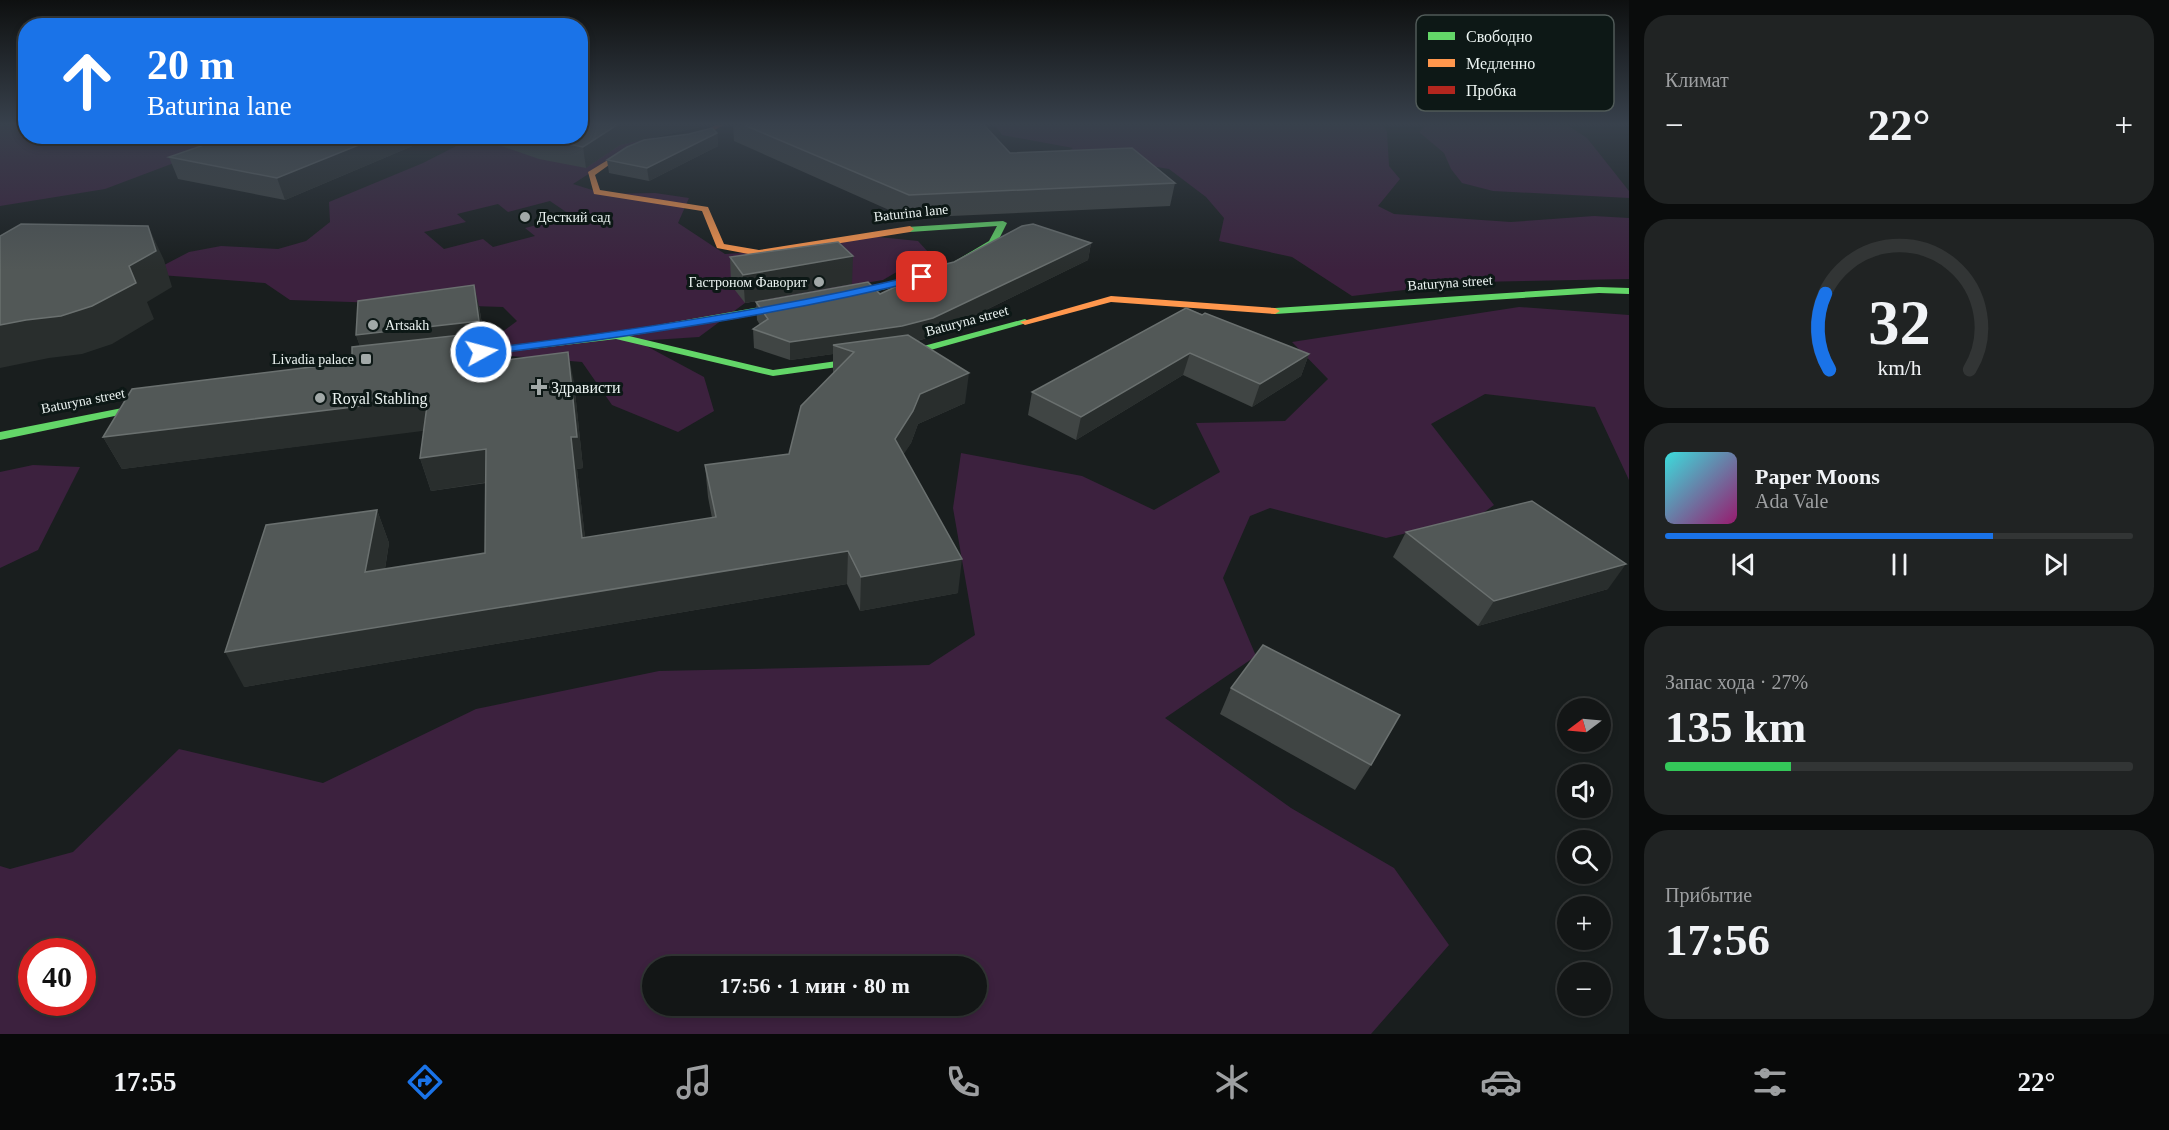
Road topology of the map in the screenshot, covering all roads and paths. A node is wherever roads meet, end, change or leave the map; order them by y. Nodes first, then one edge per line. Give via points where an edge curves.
1 (592, 173) edge
2 (1629, 291) edge
3 (616, 336) junction
4 (427, 359) edge
5 (171, 401) edge
6 (0, 436) edge

1 - 3 street, Baturina lane via 597,192 705,209 720,246 759,253 927,226 1003,223 993,243 943,272 861,292
2 - 3 street, Baturyna street via 1264,312 1111,299 902,355 773,373
3 - 4 street, Baturyna street
5 - 6 street, Baturyna street

